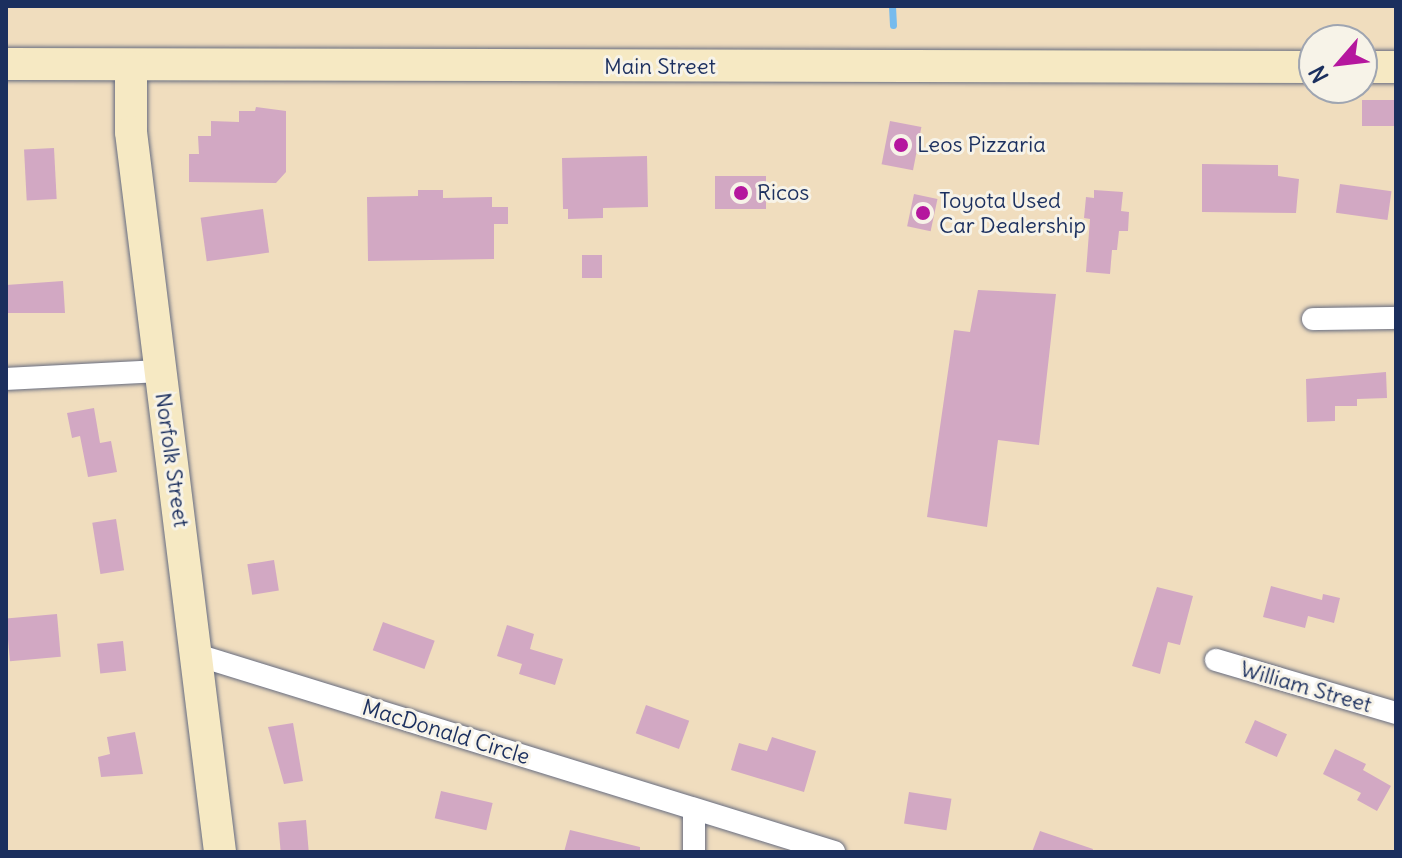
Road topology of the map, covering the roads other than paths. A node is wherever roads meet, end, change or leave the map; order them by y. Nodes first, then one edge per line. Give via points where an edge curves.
1 (6, 64) edge
2 (131, 67) junction
3 (1298, 67) edge
4 (1396, 318) edge
5 (1313, 319) dead end
6 (159, 371) junction
7 (6, 379) edge
8 (197, 655) junction
9 (1216, 660) dead end
10 (1396, 713) edge
11 (694, 812) junction
12 (220, 852) edge
13 (694, 852) edge
14 (834, 852) edge

1 - 2 main road, Main Street
2 - 3 main road, Main Street
2 - 6 main road, Norfolk Street via 131,132
4 - 5 street
6 - 7 street
6 - 8 main road, Norfolk Street
8 - 11 street, MacDonald Circle
8 - 12 main road, Norfolk Street
9 - 10 street, William Street
11 - 13 street
11 - 14 street, MacDonald Circle

